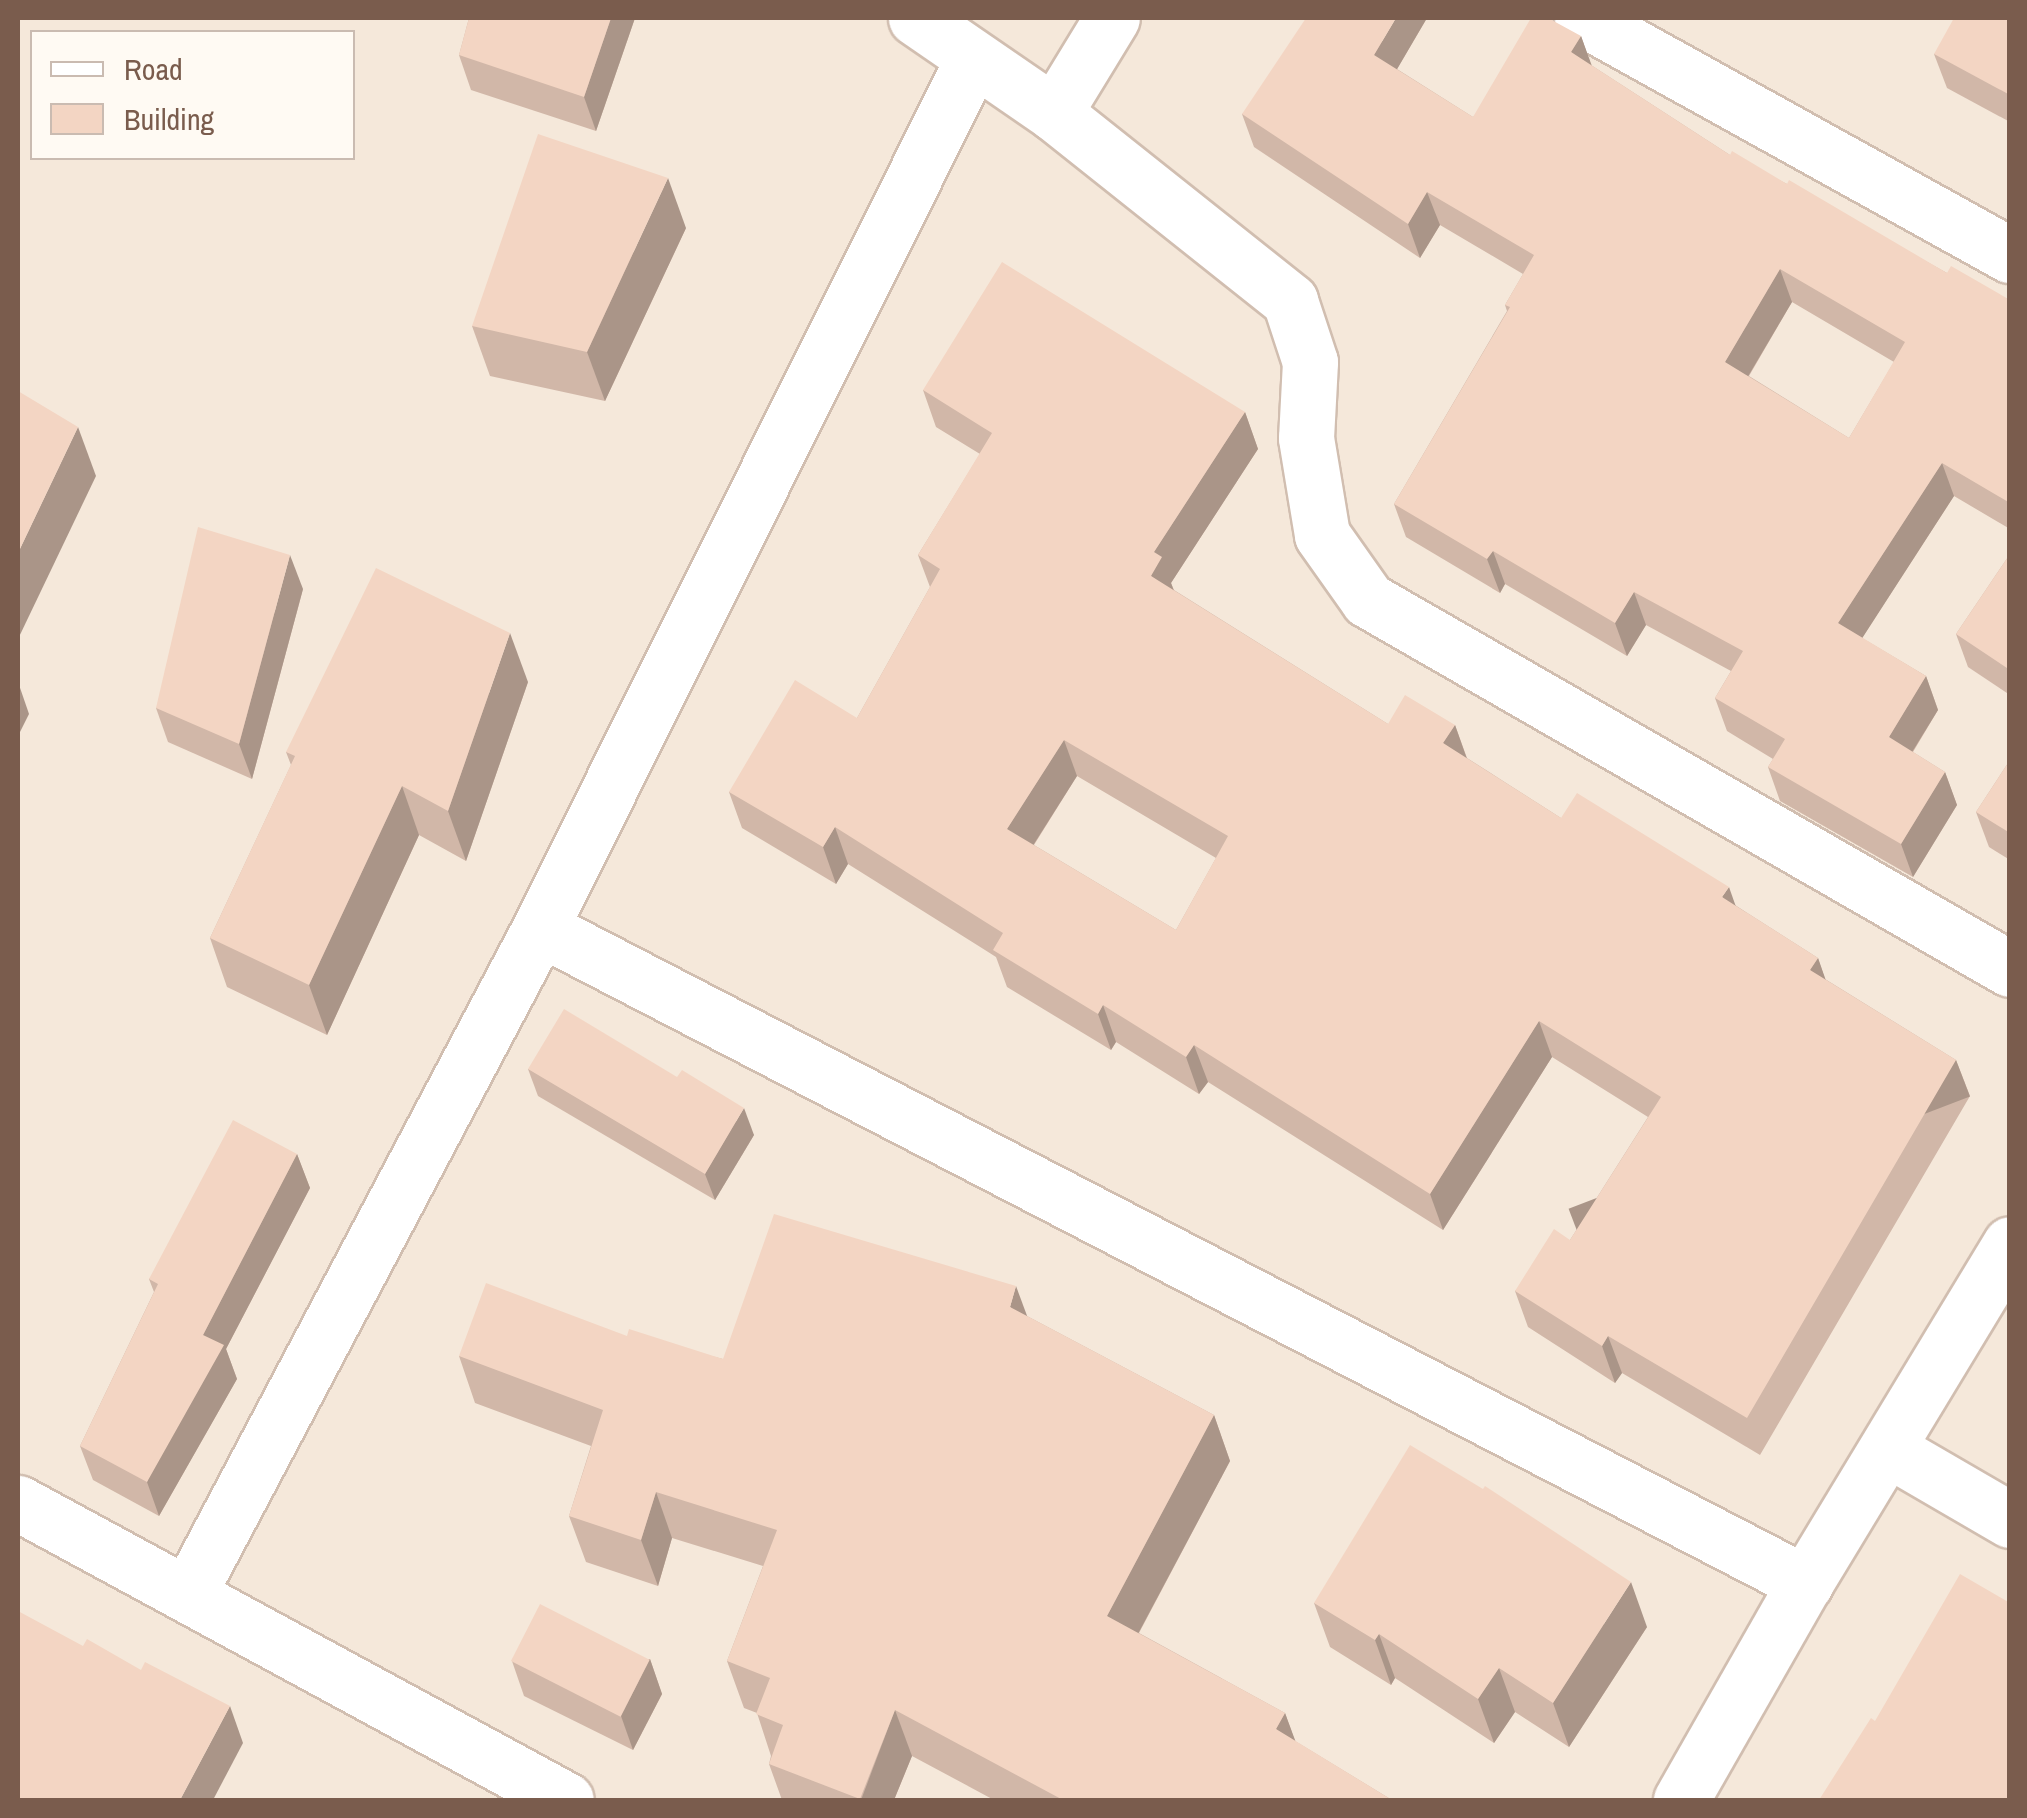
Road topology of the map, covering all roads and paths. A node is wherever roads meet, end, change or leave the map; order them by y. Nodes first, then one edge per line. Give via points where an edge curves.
1 (916, 18) edge
2 (1112, 18) edge
3 (1582, 18) edge
4 (973, 59) junction
5 (1054, 114) junction
6 (2010, 255) edge
7 (540, 928) junction
8 (2010, 969) edge
9 (2010, 1244) edge
10 (1888, 1450) junction
11 (18, 1503) edge
12 (2010, 1520) edge
13 (1806, 1583) junction
14 (188, 1594) junction
15 (566, 1800) edge
16 (1681, 1800) edge

1 - 4 street
2 - 5 street
3 - 6 street
4 - 5 street
4 - 7 street
5 - 8 street via 1290,301 1310,362 1306,438 1322,535 1368,600
7 - 13 street
7 - 14 street
9 - 10 street
10 - 12 street
10 - 13 street
11 - 14 street
13 - 16 street
14 - 15 street

